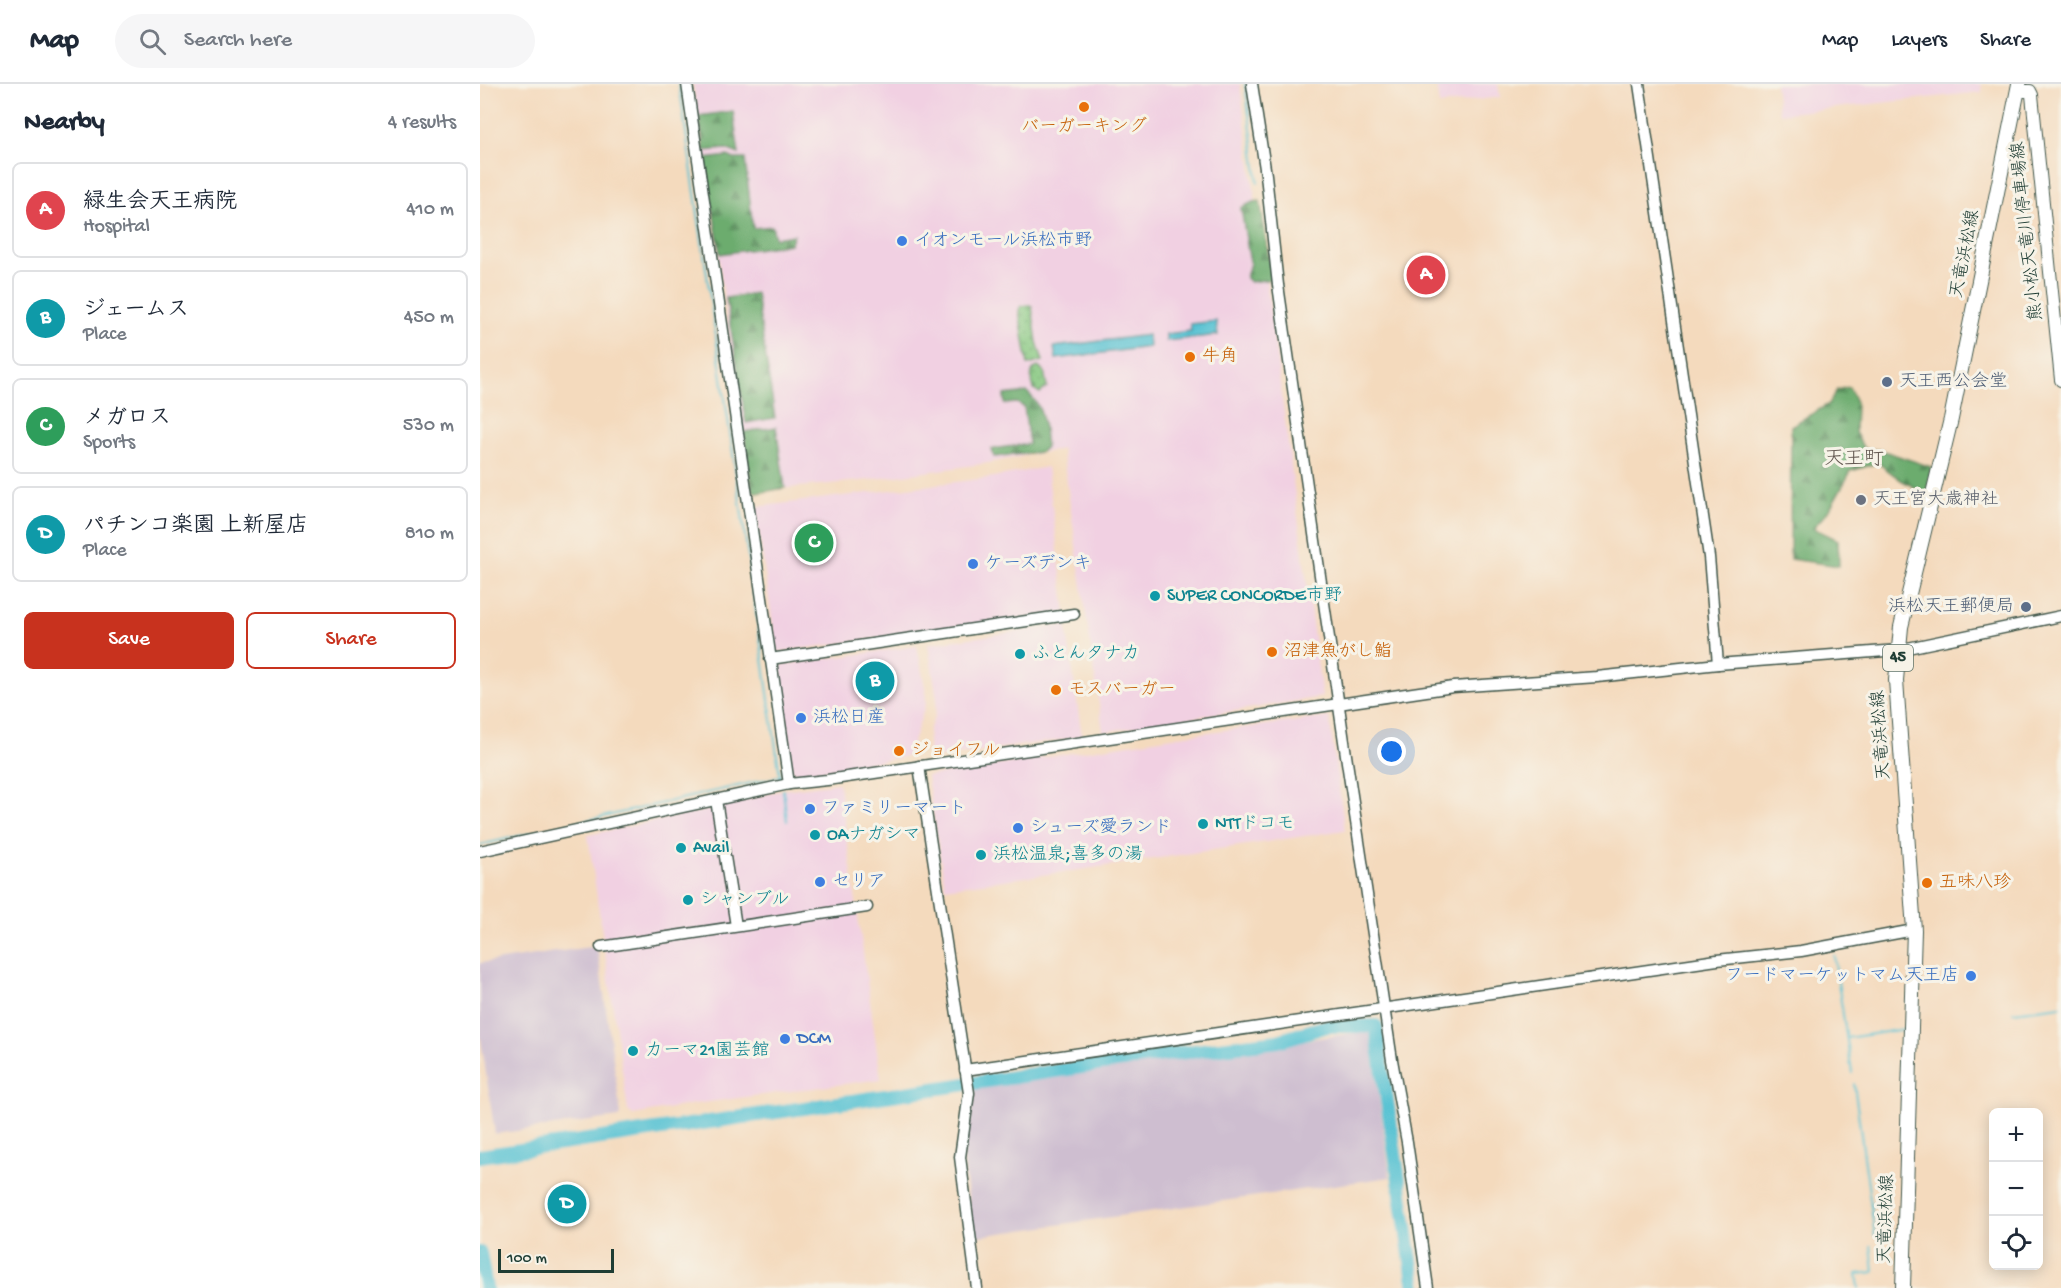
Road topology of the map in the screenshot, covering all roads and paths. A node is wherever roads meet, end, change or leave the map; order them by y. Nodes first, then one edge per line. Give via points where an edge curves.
1 (687, 84) edge
2 (1252, 84) edge
3 (1639, 84) edge
4 (2018, 88) edge
5 (2061, 380) edge
6 (1074, 614) dead end
7 (2061, 616) edge
8 (1898, 650) junction
9 (771, 659) junction
10 (1718, 664) junction
11 (1338, 704) junction
12 (919, 766) junction
13 (788, 779) junction
14 (716, 800) junction
15 (480, 851) edge
16 (867, 907) dead end
17 (736, 926) junction
18 (1914, 930) junction
19 (601, 947) dead end
20 (1384, 1009) junction
21 (965, 1070) junction
22 (977, 1288) edge
23 (1428, 1288) edge
24 (1904, 1288) edge

1 - 9 street
2 - 11 street
3 - 10 street via 1709,557
4 - 5 main road, 熊小松天竜川停車場線 via 2032,95
4 - 8 main road, 天竜浜松線 / 45 via 1951,419
6 - 9 street
7 - 8 street
8 - 10 street
8 - 18 main road, 天竜浜松線 / 45 via 1896,680
9 - 13 street
10 - 11 street via 1453,687
11 - 12 street
11 - 20 street
12 - 13 street via 801,784
12 - 21 street
13 - 14 street
14 - 15 street
14 - 17 street
16 - 17 street
17 - 19 street
18 - 20 street via 1801,951
18 - 24 main road, 天竜浜松線 / 45
20 - 21 street
20 - 23 street
21 - 22 street via 969,1093 960,1157

